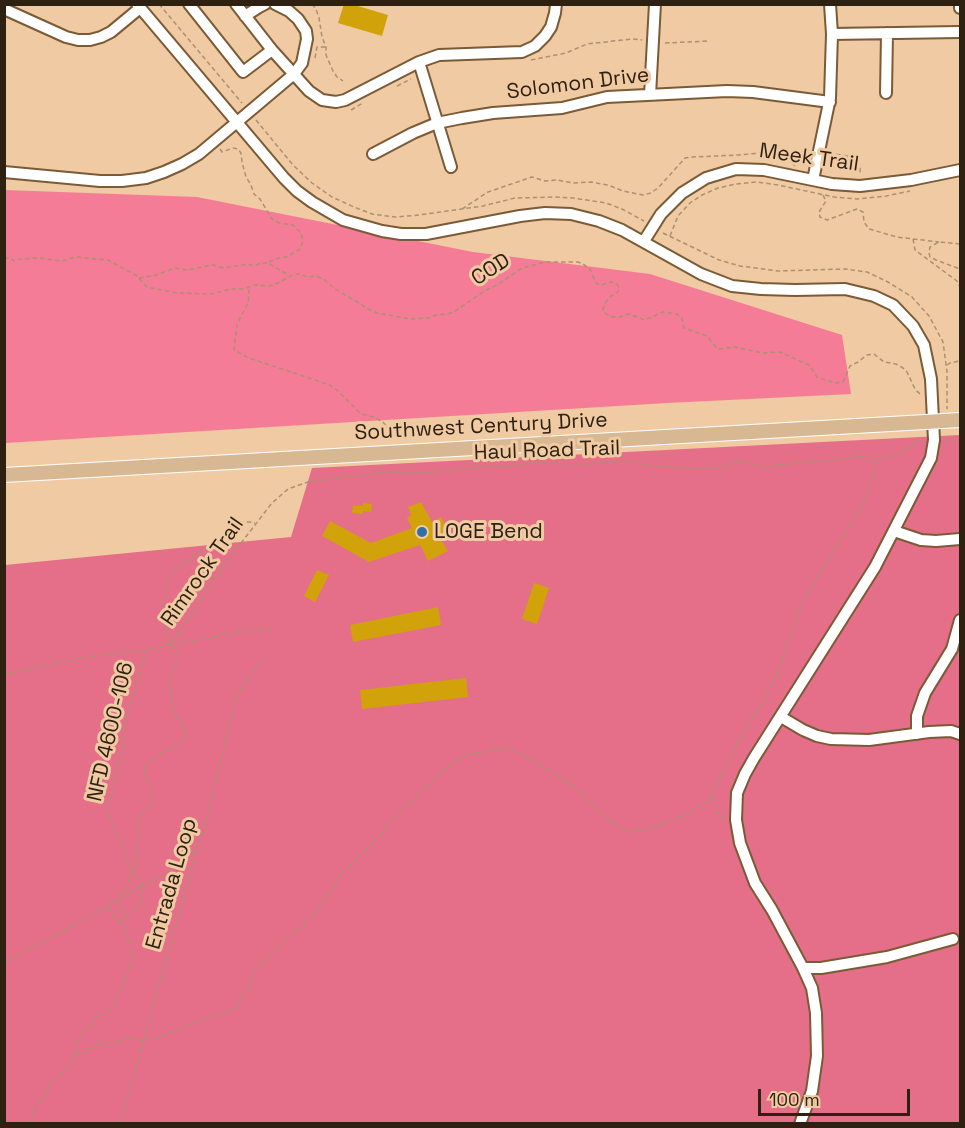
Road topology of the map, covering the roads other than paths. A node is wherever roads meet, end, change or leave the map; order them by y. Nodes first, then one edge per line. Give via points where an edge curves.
1 (189, 4) edge
2 (236, 4) edge
3 (265, 4) edge
4 (275, 4) edge
5 (556, 4) edge
6 (655, 4) edge
7 (830, 4) edge
8 (139, 6) edge
9 (4, 9) edge
10 (245, 16) junction
11 (960, 32) edge
12 (886, 33) junction
13 (832, 34) junction
14 (272, 50) junction
15 (419, 62) junction
16 (294, 74) junction
17 (886, 93) dead end
18 (651, 95) junction
19 (830, 102) junction
20 (237, 122) junction
21 (437, 123) junction
22 (373, 154) dead end
23 (451, 167) dead end
24 (960, 170) edge
25 (4, 172) edge
26 (807, 179) junction
27 (644, 241) junction
28 (960, 420) edge
29 (933, 422) junction
30 (4, 475) edge
31 (894, 531) junction
32 (960, 543) edge
33 (960, 620) edge
34 (781, 717) junction
35 (917, 734) junction
36 (960, 734) edge
37 (953, 939) dead end
38 (803, 968) junction
39 (800, 1124) edge

1 - 14 street via 243,72
2 - 10 street
3 - 10 street
4 - 16 street via 289,11 306,31 302,63
5 - 15 street via 545,36 522,52 439,55
6 - 18 street
7 - 13 street
8 - 9 street via 111,32 84,40 66,37
8 - 20 street
10 - 14 street
11 - 12 street
12 - 13 street
12 - 17 street
13 - 19 street
14 - 16 street
15 - 16 street via 336,102 322,100
15 - 21 street
16 - 20 street
18 - 19 street, Solomon Drive via 727,91
18 - 21 street, Solomon Drive via 607,97 562,108
19 - 26 street via 819,152
20 - 25 street via 199,154 146,178 122,182
20 - 27 street via 297,191 327,212 362,226 401,234 426,234 520,216 571,214 599,221
21 - 22 street, Solomon Drive
21 - 23 street
24 - 26 street, Meek Trail via 860,186
26 - 27 street, Meek Trail via 765,170 736,169 706,178 682,193 661,214
27 - 29 street via 701,274 732,286 845,289 893,305 924,345 932,379
28 - 29 main road, Southwest Century Drive
29 - 30 main road, Southwest Century Drive
29 - 31 street via 931,458
31 - 32 street via 921,540
31 - 34 street
33 - 35 street via 952,649 925,693 917,716
34 - 35 street via 802,730 831,739 869,740
34 - 38 street via 745,774 737,793 736,820 755,883
35 - 36 street
37 - 38 street via 887,957 821,969
38 - 39 street via 812,988 816,1013 817,1056 812,1091

